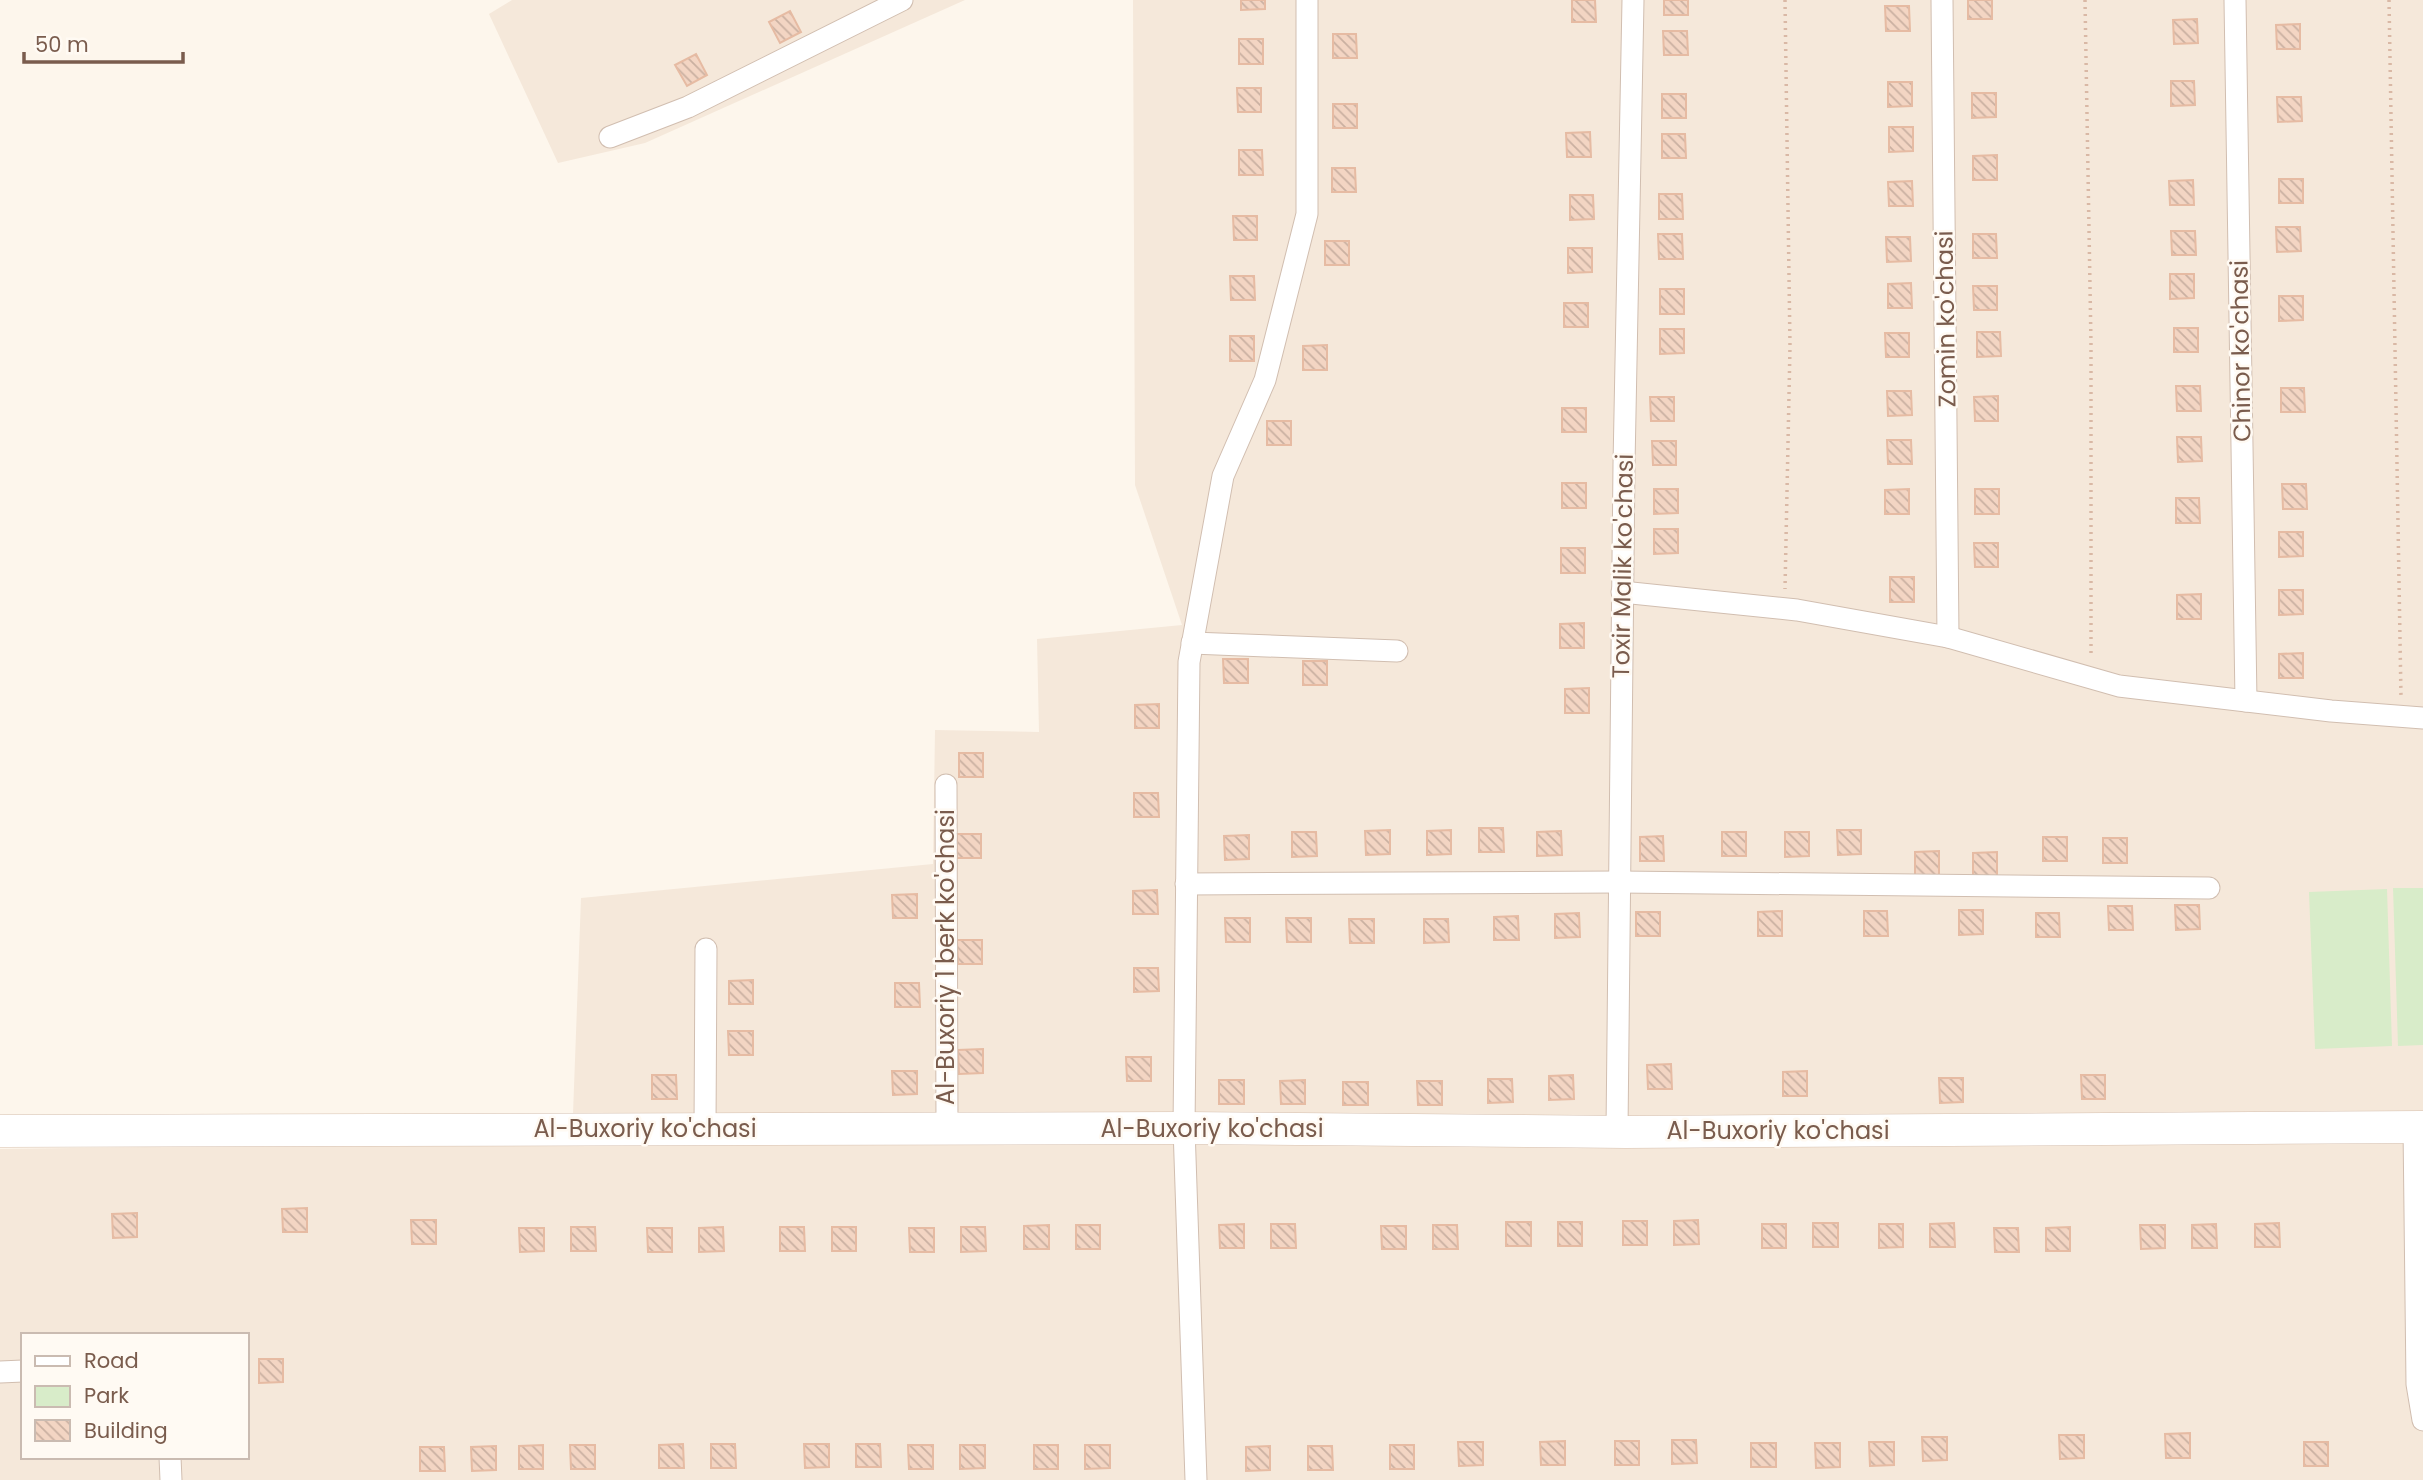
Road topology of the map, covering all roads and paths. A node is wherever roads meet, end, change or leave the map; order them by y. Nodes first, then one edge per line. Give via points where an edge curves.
1 (902, 0) edge
2 (1307, 0) edge
3 (1633, 0) edge
4 (1785, 0) edge
5 (1942, 0) edge
6 (2085, 0) edge
7 (2235, 0) edge
8 (2389, 0) edge
9 (610, 137) dead end
10 (1622, 592) junction
11 (1784, 608) junction
12 (1948, 637) junction
13 (1192, 643) junction
14 (1397, 651) dead end
15 (2091, 678) junction
16 (2246, 701) junction
17 (2412, 717) edge
18 (946, 785) dead end
19 (1619, 882) junction
20 (1186, 884) junction
21 (2209, 888) dead end
22 (706, 949) dead end
23 (2419, 1127) edge
24 (1184, 1128) junction
25 (705, 1129) junction
26 (947, 1129) junction
27 (0, 1131) edge
28 (1617, 1131) junction
29 (21, 1371) edge
30 (0, 1372) edge
31 (2423, 1420) edge
32 (170, 1459) edge
33 (171, 1480) edge
34 (1196, 1480) edge

1 - 9 street via 688,107
2 - 13 street via 1307,214 1265,380 1223,476
3 - 10 street, Toxir Malik ko'chasi
4 - 11 path via 1790,346
5 - 12 street, Zomin ko'chasi
6 - 15 path
7 - 16 street, Chinor ko'chasi
8 - 17 path
10 - 11 street
10 - 19 street, Toxir Malik ko'chasi
11 - 12 street
12 - 15 street
13 - 14 street
13 - 20 street
15 - 16 street via 2119,686
16 - 17 street
18 - 26 street, Al-Buxoriy 1 berk ko'chasi
19 - 20 street
19 - 21 street
19 - 28 street, Toxir Malik ko'chasi
20 - 24 street
22 - 25 street
23 - 28 street, Al-Buxoriy ko'chasi
23 - 31 street via 2417,1384
24 - 26 street, Al-Buxoriy ko'chasi
24 - 28 street, Al-Buxoriy ko'chasi
24 - 34 street
25 - 26 street, Al-Buxoriy ko'chasi
25 - 27 street, Al-Buxoriy ko'chasi
29 - 30 street
32 - 33 street

